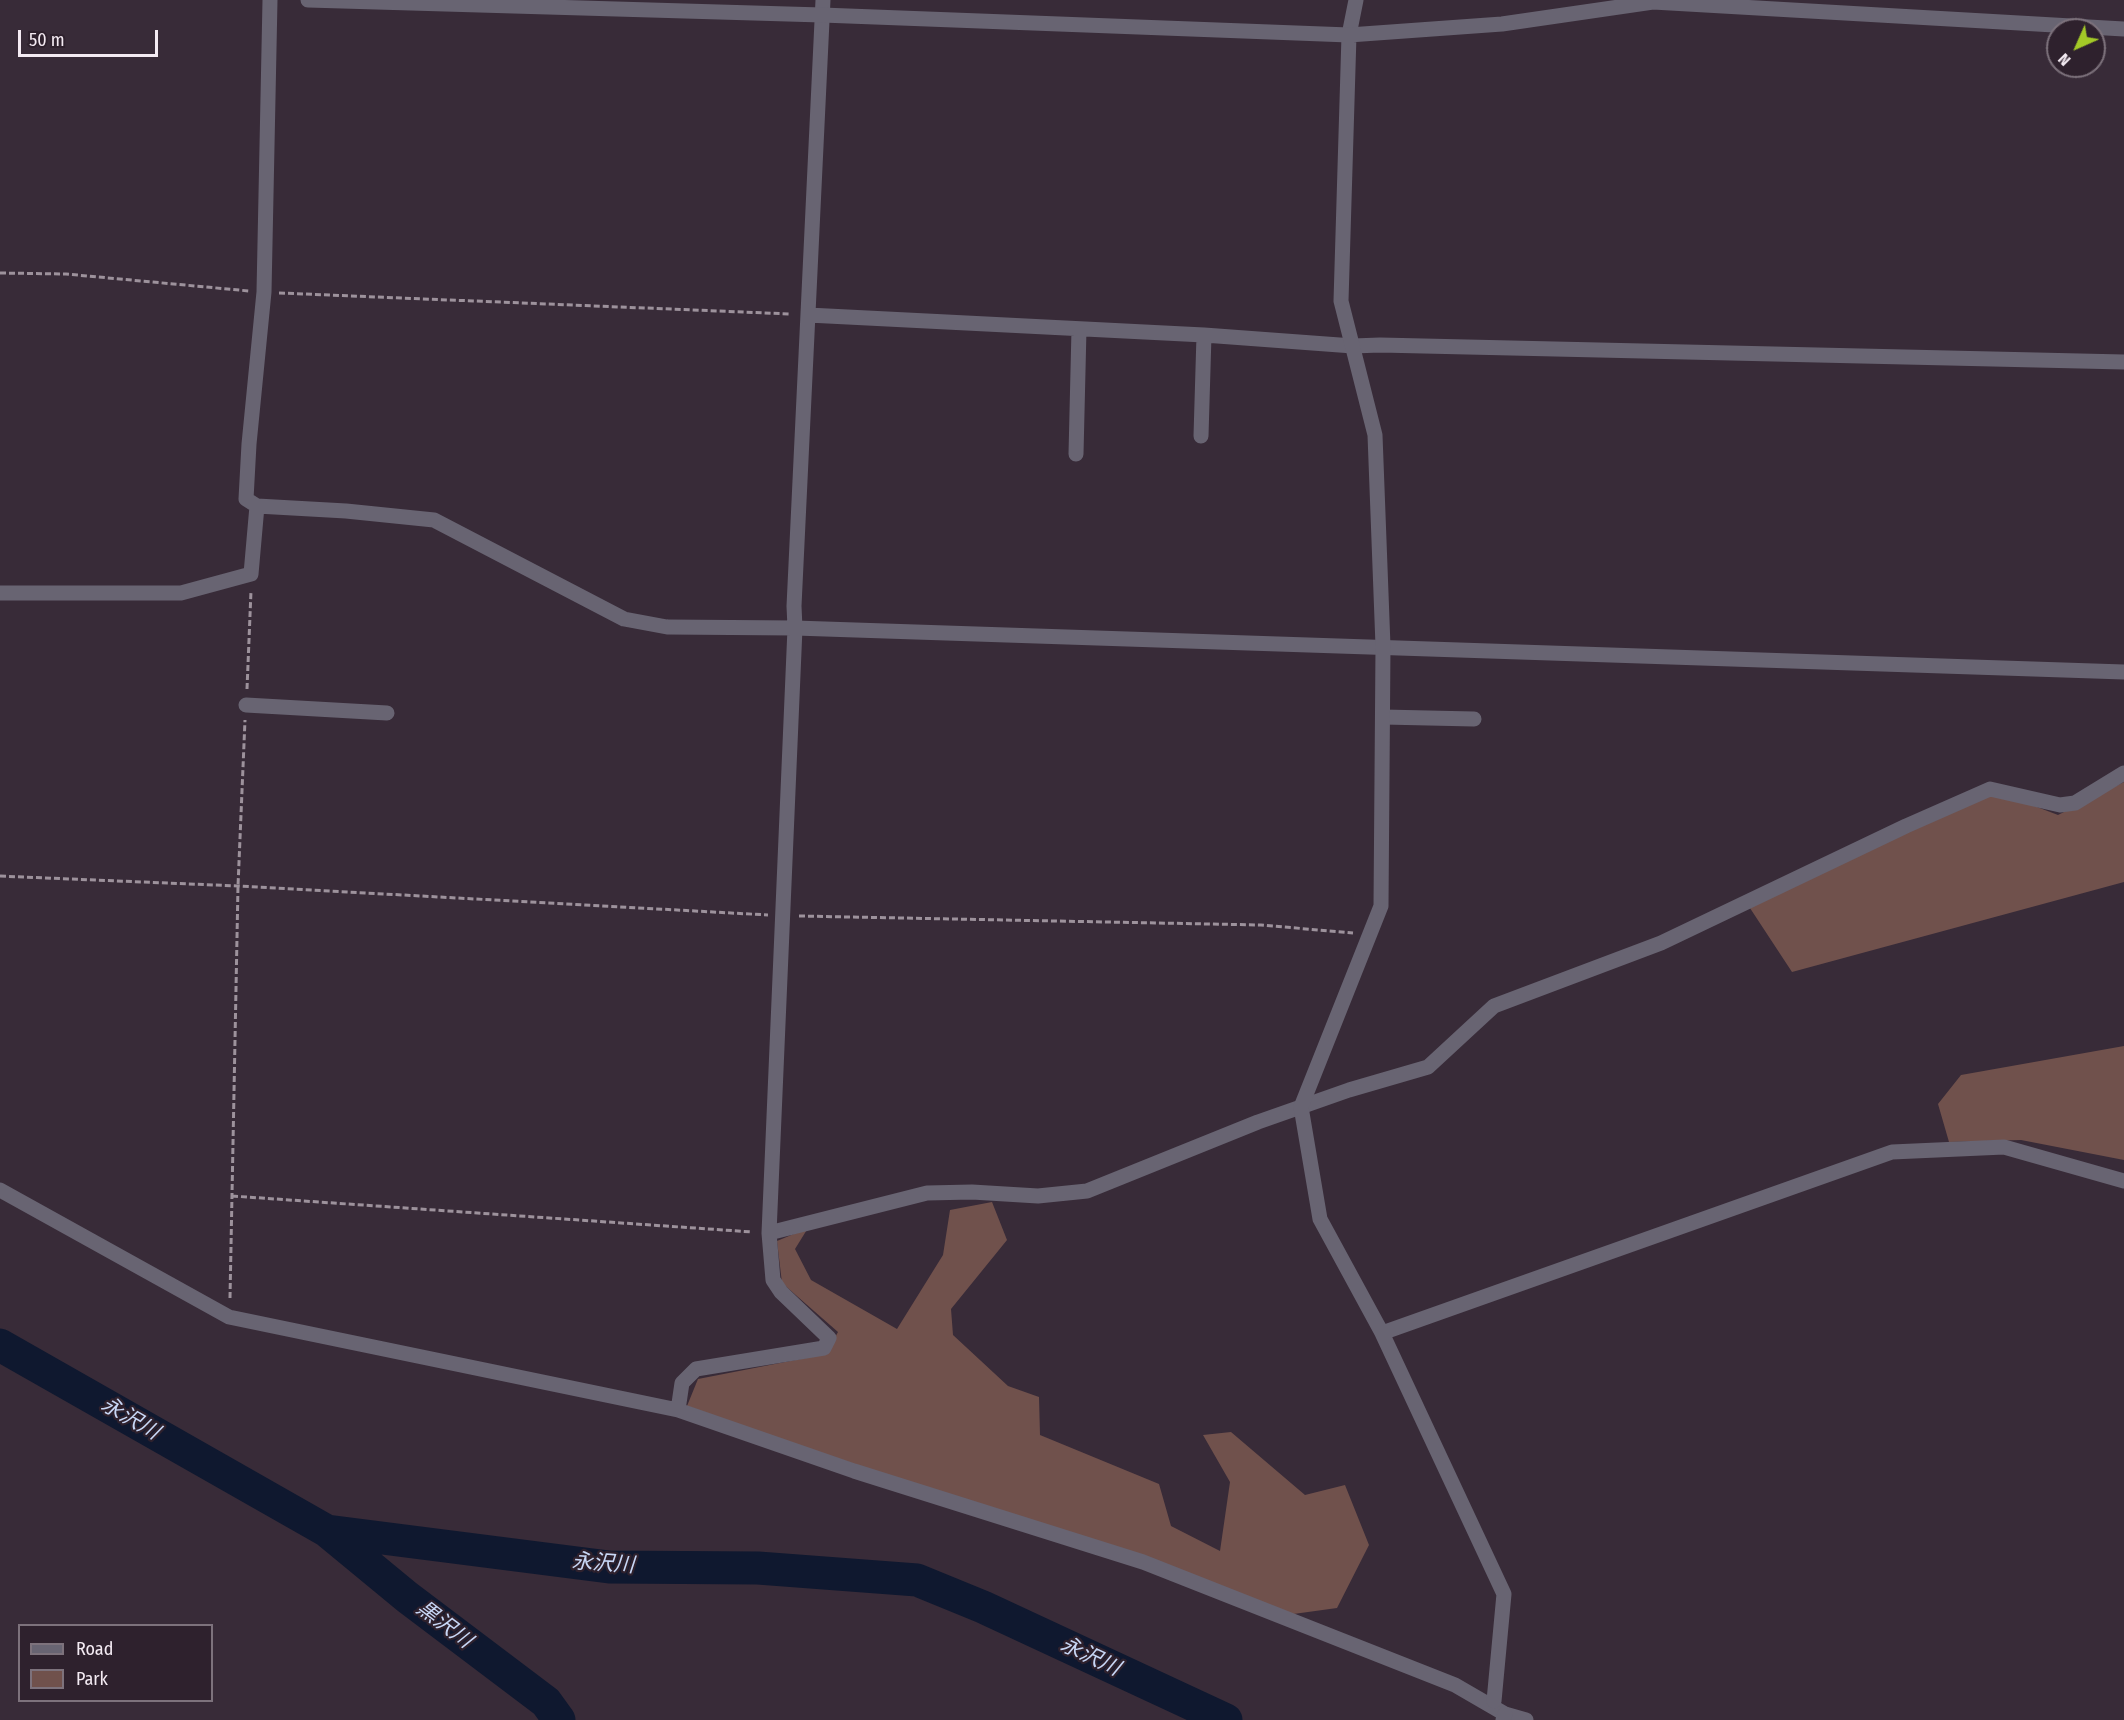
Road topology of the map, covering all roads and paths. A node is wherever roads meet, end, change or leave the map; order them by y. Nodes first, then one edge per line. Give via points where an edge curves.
1 (270, 0) edge
2 (308, 0) edge
3 (1356, 0) edge
4 (823, 7) edge
5 (2124, 29) edge
6 (1349, 35) junction
7 (0, 273) edge
8 (264, 292) junction
9 (808, 315) junction
10 (1079, 329) junction
11 (1204, 335) junction
12 (1353, 346) junction
13 (2124, 362) edge
14 (1201, 436) dead end
15 (1076, 454) dead end
16 (257, 506) junction
17 (251, 574) junction
18 (0, 592) edge
19 (795, 628) junction
20 (1383, 646) junction
21 (2124, 672) edge
22 (246, 705) junction
23 (387, 713) dead end
24 (1383, 717) junction
25 (1474, 719) dead end
26 (2124, 773) edge
27 (0, 876) edge
28 (238, 886) junction
29 (783, 915) junction
30 (1370, 935) junction
31 (1301, 1107) junction
32 (2124, 1180) edge
33 (0, 1190) edge
34 (232, 1196) junction
35 (769, 1233) junction
36 (230, 1317) junction
37 (1382, 1333) junction
38 (678, 1410) junction
39 (1494, 1701) dead end
40 (1504, 1717) edge
41 (1526, 1720) edge

1 - 8 street
2 - 4 street
3 - 6 street
4 - 6 street
4 - 9 street
5 - 6 street via 1653,2 1502,24
6 - 12 street via 1341,301
7 - 8 path via 66,274
8 - 9 path
8 - 16 street via 246,499
9 - 10 street
9 - 19 street
10 - 11 street
10 - 15 street
11 - 12 street
11 - 14 street
12 - 13 street
12 - 20 street via 1375,435
16 - 17 street
16 - 19 street via 434,520 624,619 667,627
17 - 18 street via 181,593
17 - 22 path
19 - 20 street
19 - 29 street
20 - 21 street
20 - 24 street
22 - 23 street
22 - 28 path
24 - 25 street
24 - 30 street via 1381,906
26 - 31 street via 2075,803 2060,805 1990,789 1661,943 1494,1006 1428,1067
27 - 28 path
28 - 29 path
28 - 34 path
29 - 30 path via 1261,925
29 - 35 street
30 - 31 street
31 - 35 street via 1087,1191 1038,1196 927,1193
31 - 37 street via 1320,1219
32 - 37 street via 2004,1147 1892,1152
33 - 36 street
34 - 35 path
34 - 36 path
35 - 38 street via 773,1280 829,1338 824,1348 696,1369 682,1383
36 - 38 street
37 - 39 street via 1504,1594
38 - 40 street via 854,1471 1143,1562 1455,1685
40 - 41 street

